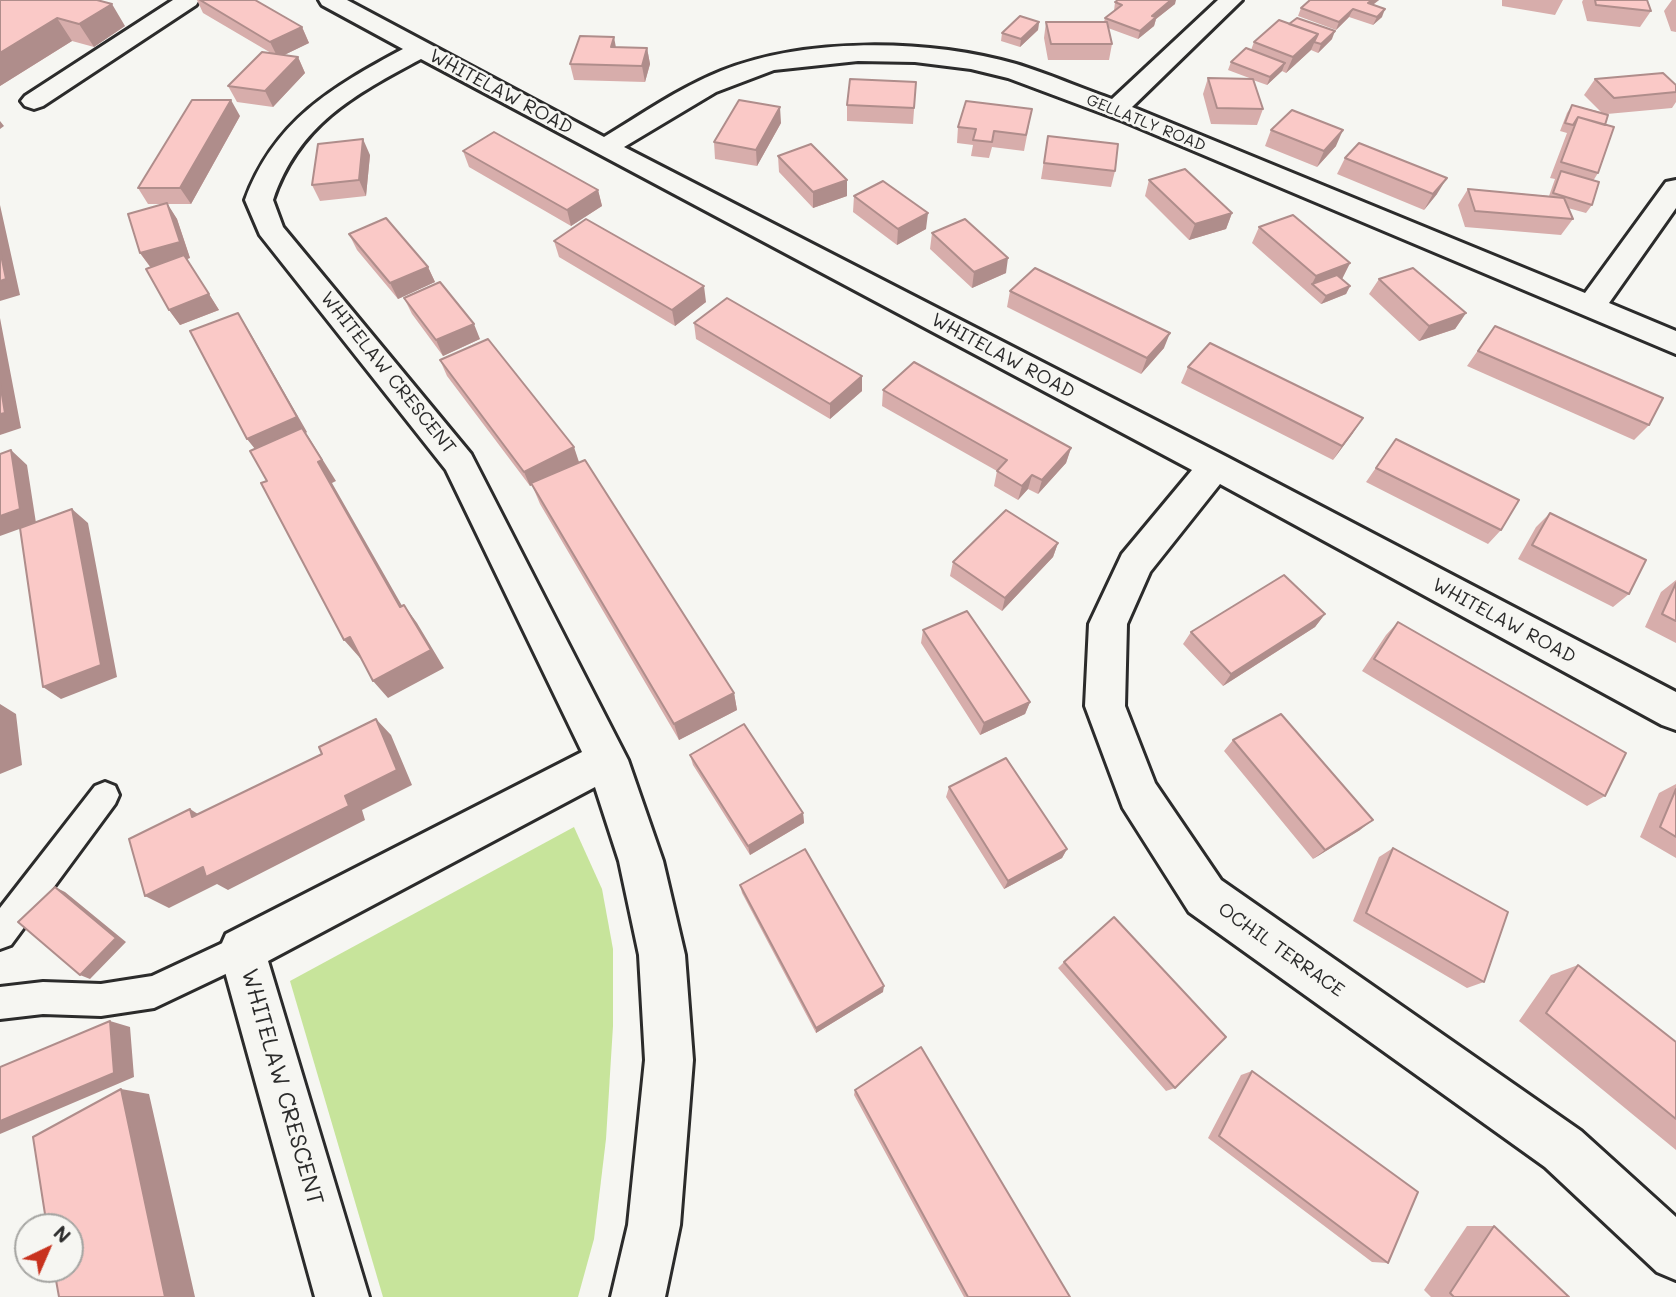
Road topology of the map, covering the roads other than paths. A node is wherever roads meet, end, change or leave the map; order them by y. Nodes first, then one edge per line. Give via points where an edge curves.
1 (188, 0) edge
2 (330, 0) edge
3 (1231, 0) edge
4 (421, 49) junction
5 (34, 101) dead end
6 (1116, 109) junction
7 (605, 148) junction
8 (1676, 188) edge
9 (1591, 307) junction
10 (1676, 343) edge
11 (1215, 466) junction
12 (1676, 712) edge
13 (607, 760) junction
14 (105, 795) dead end
15 (0, 934) edge
16 (242, 950) junction
17 (0, 1003) edge
18 (1676, 1253) edge
19 (342, 1297) edge
20 (638, 1297) edge

1 - 5 street
2 - 4 street, WHITELAW ROAD
3 - 6 street
4 - 7 street, WHITELAW ROAD
4 - 13 street, WHITELAW CRESCENT via 343,92 301,129 273,164 259,201 270,229 459,463
6 - 7 street, GELLATLY ROAD via 1001,68 954,58 821,57 772,63 731,76
6 - 9 street, GELLATLY ROAD
7 - 11 street, WHITELAW ROAD
8 - 9 street
9 - 10 street, GELLATLY ROAD
11 - 12 street, WHITELAW ROAD
11 - 18 street, OCHIL TERRACE via 1135,564 1108,624 1105,706 1138,794 1205,896 1563,1150
13 - 16 street, WHITELAW CRESCENT
13 - 20 street, WHITELAW CRESCENT via 641,861 662,955 669,1060 654,1225
14 - 15 lane
16 - 17 lane via 154,992 101,1000
16 - 19 street, WHITELAW CRESCENT

